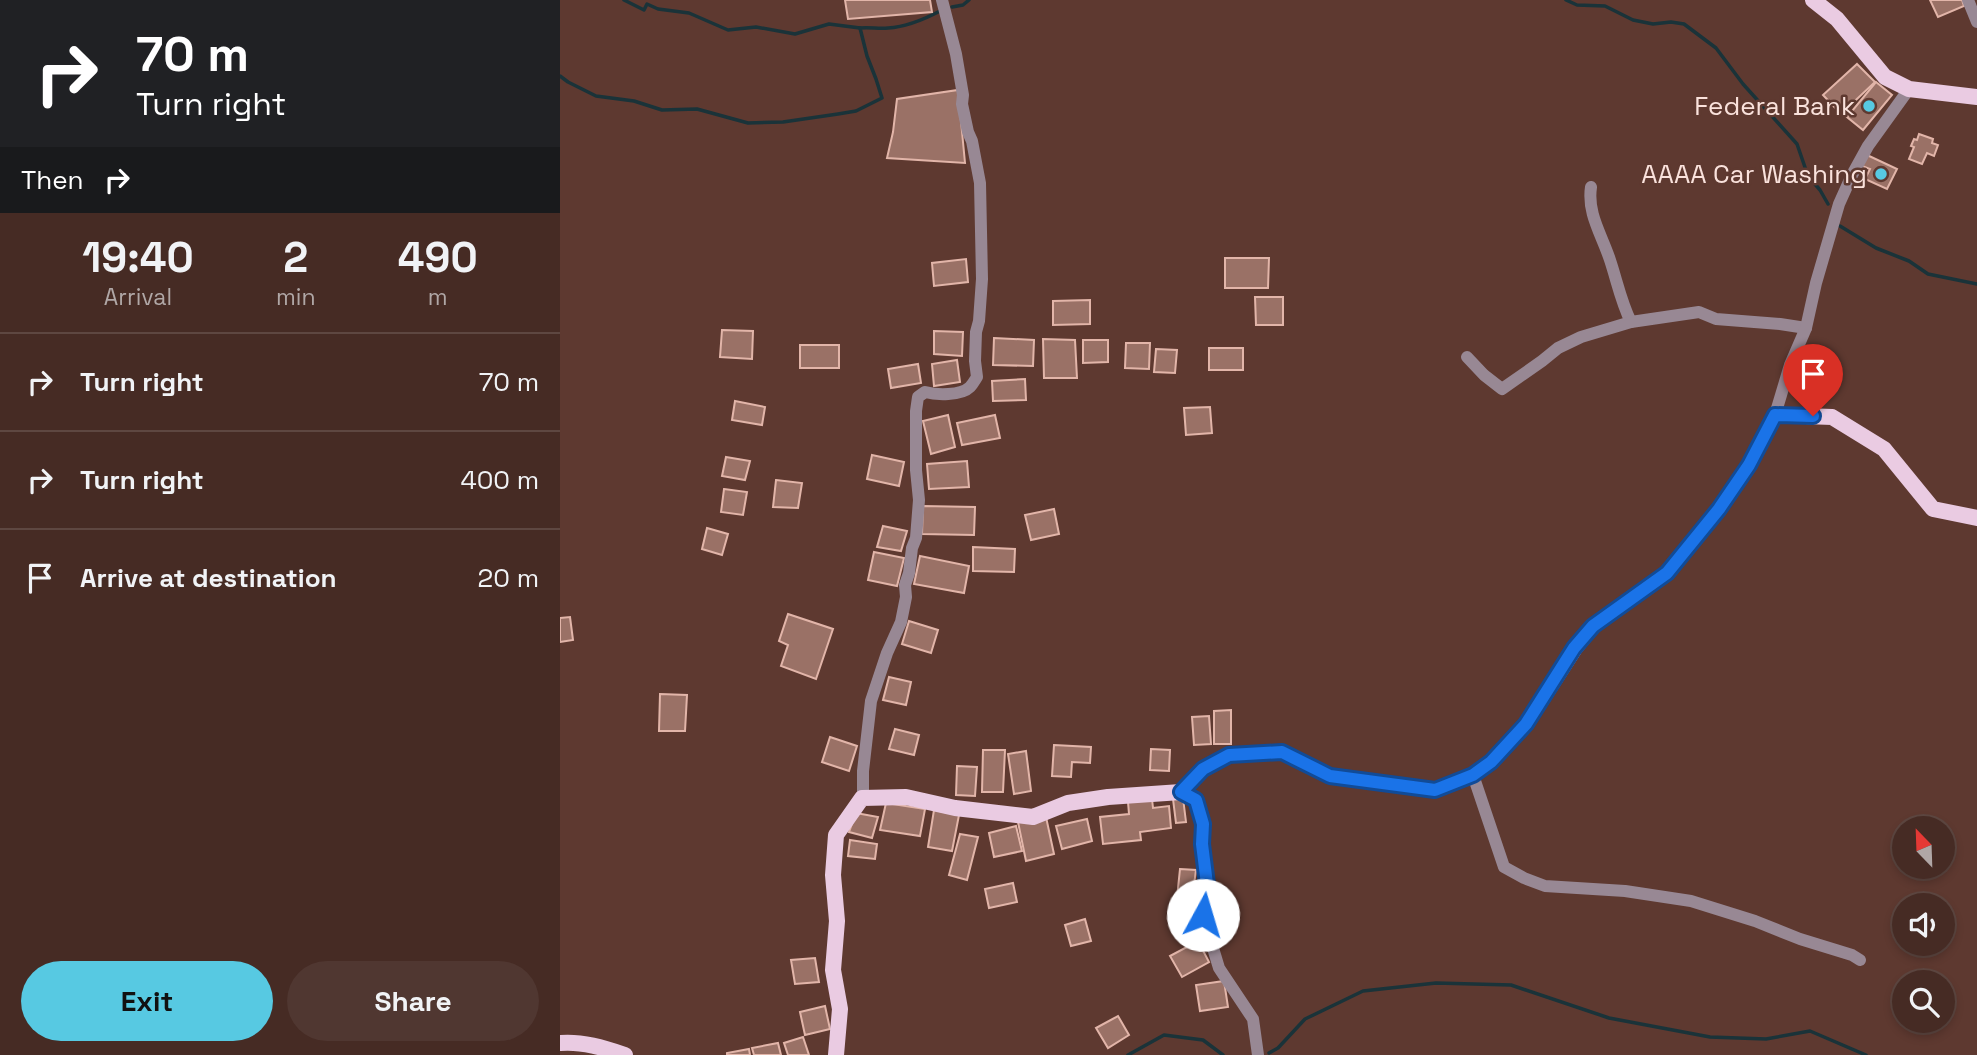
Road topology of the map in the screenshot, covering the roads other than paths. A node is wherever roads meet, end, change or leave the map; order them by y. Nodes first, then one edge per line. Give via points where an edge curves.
1 (942, 0) edge
2 (1813, 0) edge
3 (1968, 0) edge
4 (1977, 22) edge
5 (1909, 89) junction
6 (1977, 97) edge
7 (1591, 187) dead end
8 (1631, 322) junction
9 (1805, 328) junction
10 (1467, 357) dead end
11 (1775, 415) junction
12 (1977, 518) edge
13 (1473, 775) junction
14 (1181, 792) junction
15 (866, 798) junction
16 (1860, 960) dead end
17 (560, 1043) edge
18 (625, 1055) edge
19 (836, 1055) edge
20 (1258, 1055) edge

1 - 15 street via 979,183 982,279 977,377 969,389 925,392 918,397 916,538 901,622 871,701 863,771
2 - 5 main road via 1837,19 1885,77
3 - 4 street
5 - 6 main road
5 - 9 street via 1868,146 1843,195
7 - 8 street via 1593,216
8 - 9 street via 1699,312 1716,319
8 - 10 street via 1558,348 1502,389
9 - 11 street
11 - 12 main road via 1832,416 1884,449 1933,509
11 - 13 main road via 1727,498 1667,573 1593,626 1526,724
13 - 14 main road via 1435,790 1330,776 1282,752 1229,755 1203,769
13 - 16 street via 1504,867 1524,878 1545,886 1691,901
14 - 15 main road via 1068,803 1033,817 906,797
14 - 20 street via 1196,800 1203,824 1207,884 1203,915 1211,944 1219,968 1253,1019
15 - 19 main road via 836,835 833,970 840,1009
17 - 18 main road via 601,1046

